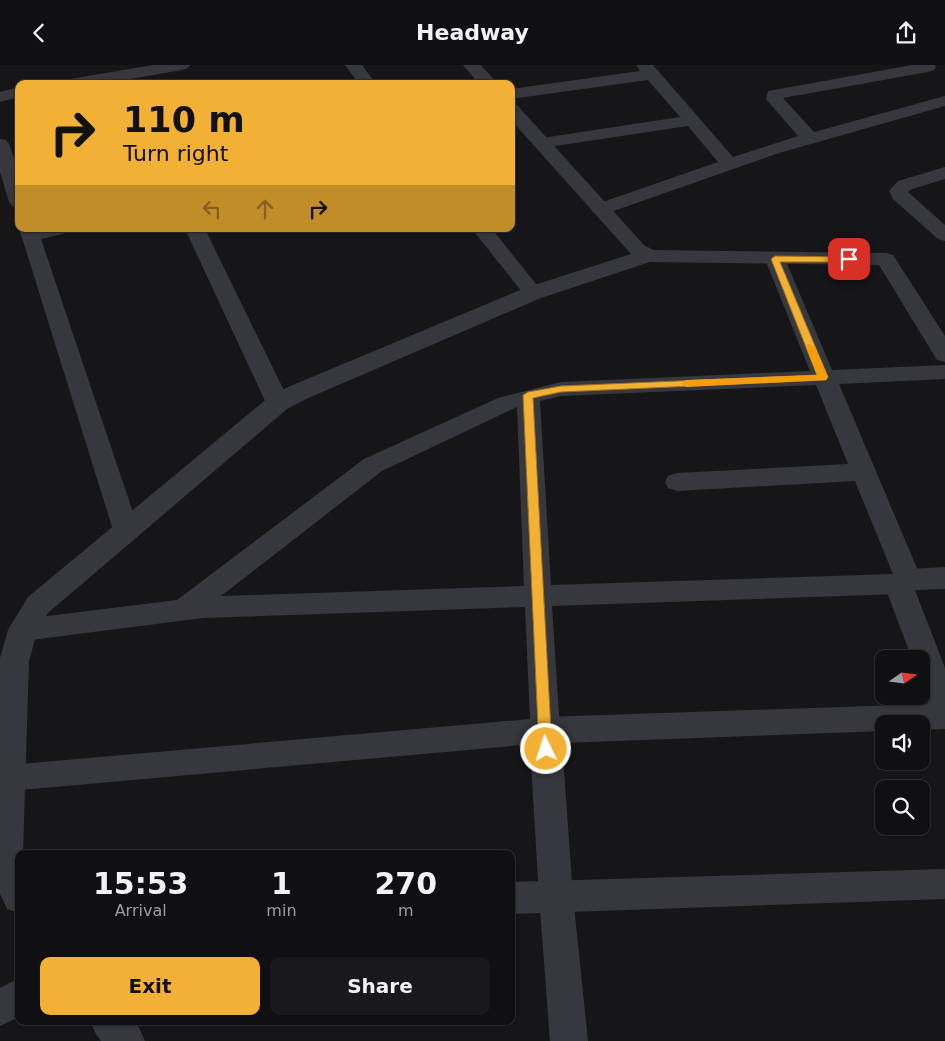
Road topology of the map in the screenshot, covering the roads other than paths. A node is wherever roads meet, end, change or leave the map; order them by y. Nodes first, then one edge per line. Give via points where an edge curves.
1 (182, 65) edge
2 (353, 65) edge
3 (472, 65) edge
4 (931, 69) edge
5 (648, 70) edge
6 (124, 79) edge
7 (365, 80) edge
8 (485, 80) edge
9 (15, 93) edge
10 (515, 93) edge
11 (0, 97) edge
12 (945, 101) edge
13 (515, 113) edge
14 (692, 121) junction
15 (810, 139) junction
16 (542, 143) junction
17 (0, 144) edge
18 (730, 164) junction
19 (945, 173) edge
20 (15, 185) edge
21 (601, 209) junction
22 (28, 232) edge
23 (196, 232) edge
24 (484, 232) edge
25 (945, 235) edge
26 (648, 255) junction
27 (775, 259) junction
28 (533, 293) junction
29 (945, 355) edge
30 (945, 372) edge
31 (823, 377) junction
32 (528, 395) junction
33 (278, 403) junction
34 (863, 472) junction
35 (677, 482) dead end
36 (126, 531) junction
37 (945, 578) edge
38 (903, 582) junction
39 (538, 596) junction
40 (186, 608) junction
41 (23, 630) junction
42 (945, 707) edge
43 (945, 716) edge
44 (545, 730) junction
45 (9, 778) junction
46 (8, 878) edge
47 (945, 884) edge
48 (556, 896) junction
49 (515, 898) edge
50 (15, 999) edge
51 (0, 1008) edge
52 (112, 1025) edge
53 (126, 1041) edge
54 (570, 1041) edge

1 - 6 street
2 - 7 street
3 - 8 street
4 - 15 street via 774,95 774,99
5 - 10 street
5 - 14 street
9 - 11 street
12 - 15 street
13 - 16 street
14 - 16 street
14 - 18 street
15 - 18 street
16 - 21 street
17 - 20 street
18 - 21 street
19 - 25 street via 905,185 898,191
21 - 26 street via 636,249
22 - 36 street
23 - 33 street
24 - 28 street
26 - 27 street
26 - 28 street
27 - 29 street via 886,259
27 - 31 street
28 - 33 street
30 - 31 street
31 - 32 street via 561,389
31 - 34 street
32 - 39 street
32 - 40 street via 358,474
33 - 36 street
34 - 35 street
34 - 38 street
36 - 41 street via 38,605
37 - 38 street
38 - 39 street
38 - 42 street
39 - 40 street
39 - 44 street
40 - 41 street
41 - 45 street via 14,661
43 - 44 street
44 - 45 street
44 - 48 street
45 - 46 street
47 - 48 street
48 - 49 street
48 - 54 street
50 - 51 street
52 - 53 street

